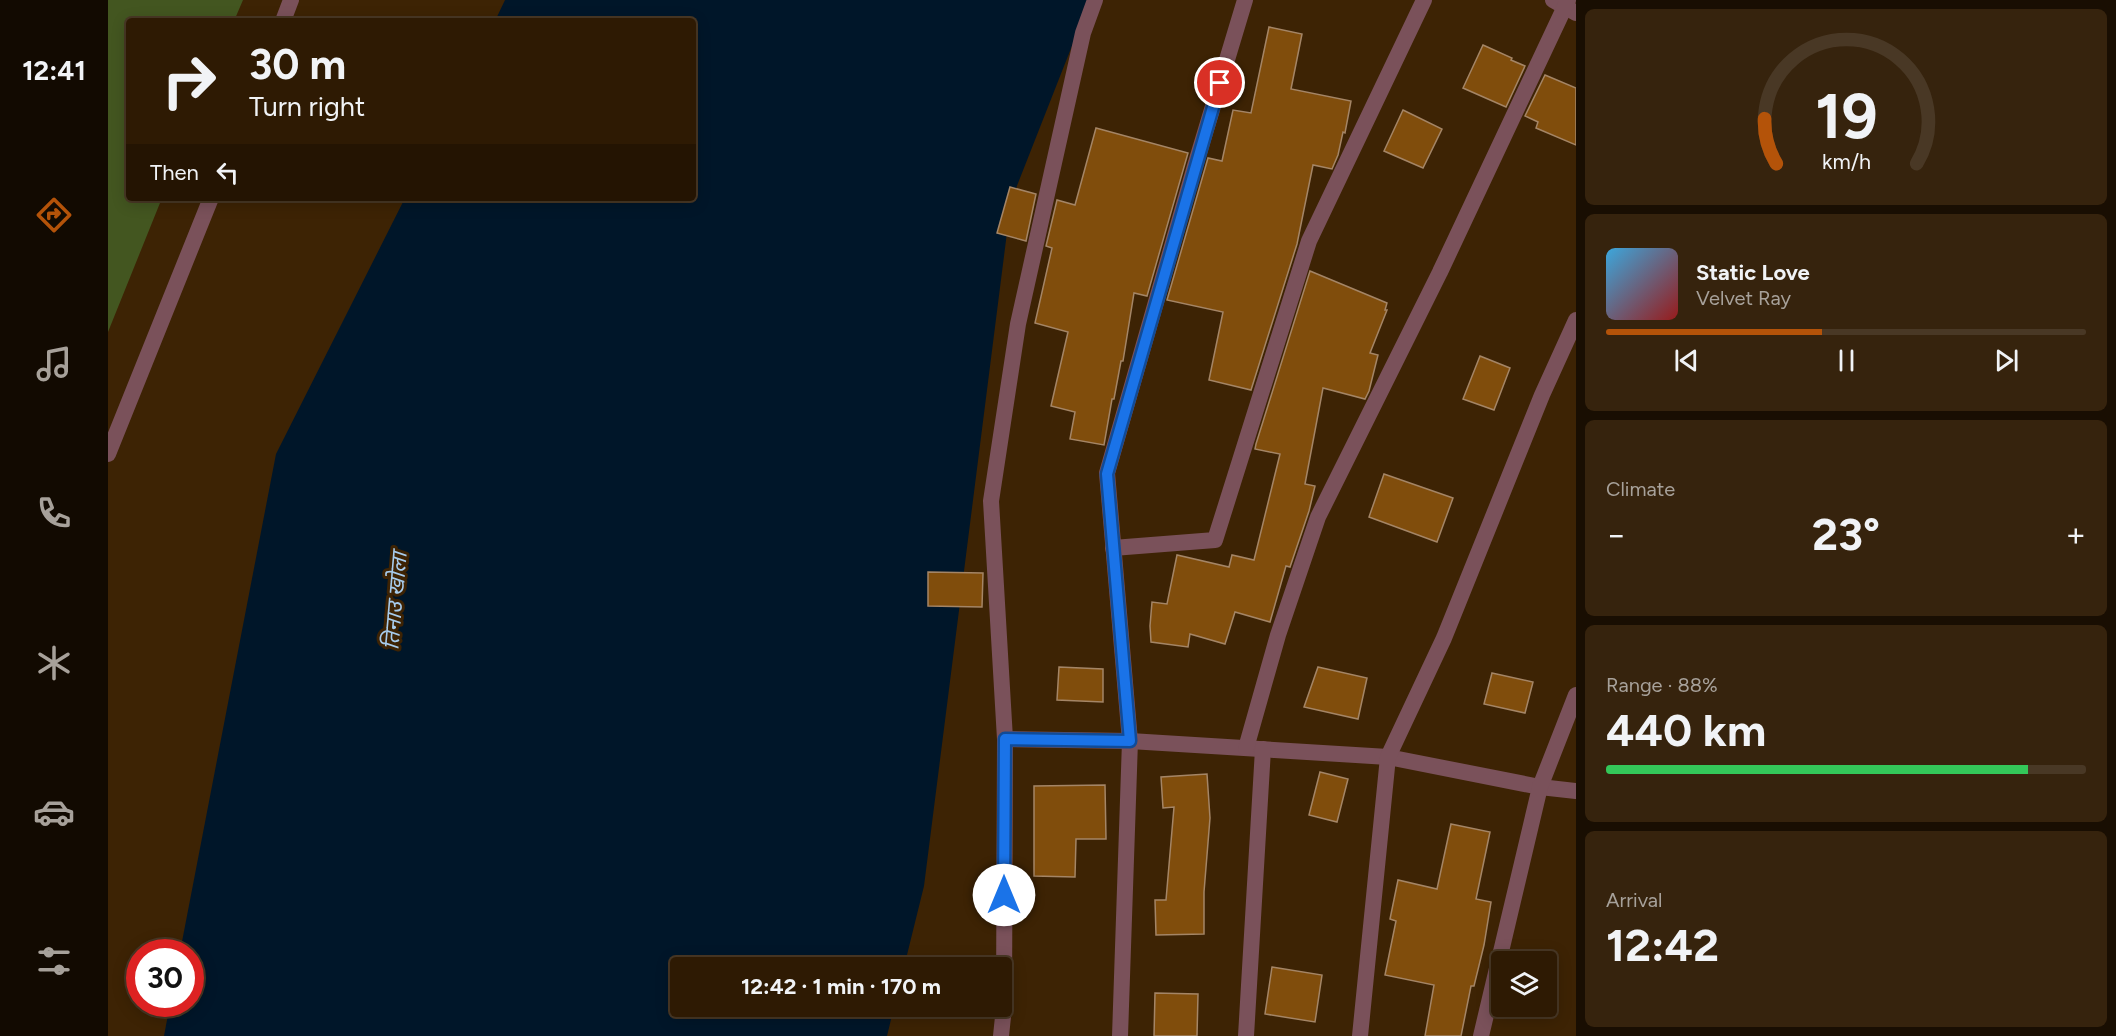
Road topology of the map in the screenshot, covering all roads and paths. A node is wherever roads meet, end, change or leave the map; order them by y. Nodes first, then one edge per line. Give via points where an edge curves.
1 (291, 0) edge
2 (1095, 0) edge
3 (1245, 0) edge
4 (1424, 0) edge
5 (1566, 5) edge
6 (283, 18) edge
7 (210, 201) edge
8 (1576, 320) edge
9 (108, 454) edge
10 (1113, 548) junction
11 (1576, 695) edge
12 (1005, 739) junction
13 (1130, 741) junction
14 (1246, 748) junction
15 (1263, 749) junction
16 (1388, 757) junction
17 (1540, 787) junction
18 (1576, 791) edge
19 (1001, 1036) edge
20 (1120, 1036) edge
21 (1246, 1036) edge
22 (1360, 1036) edge
23 (1481, 1036) edge

1 - 6 street
2 - 12 street via 1083,33 1018,324 991,501
3 - 10 street via 1107,474
4 - 10 street via 1309,241 1215,540
5 - 14 street via 1318,517 1278,635
7 - 9 street
8 - 16 street via 1444,638
10 - 13 street
11 - 17 street
12 - 13 street
12 - 19 street
13 - 14 street
13 - 20 street
14 - 15 street
15 - 16 street
15 - 21 street
16 - 17 street
16 - 22 street
17 - 18 street
17 - 23 street

